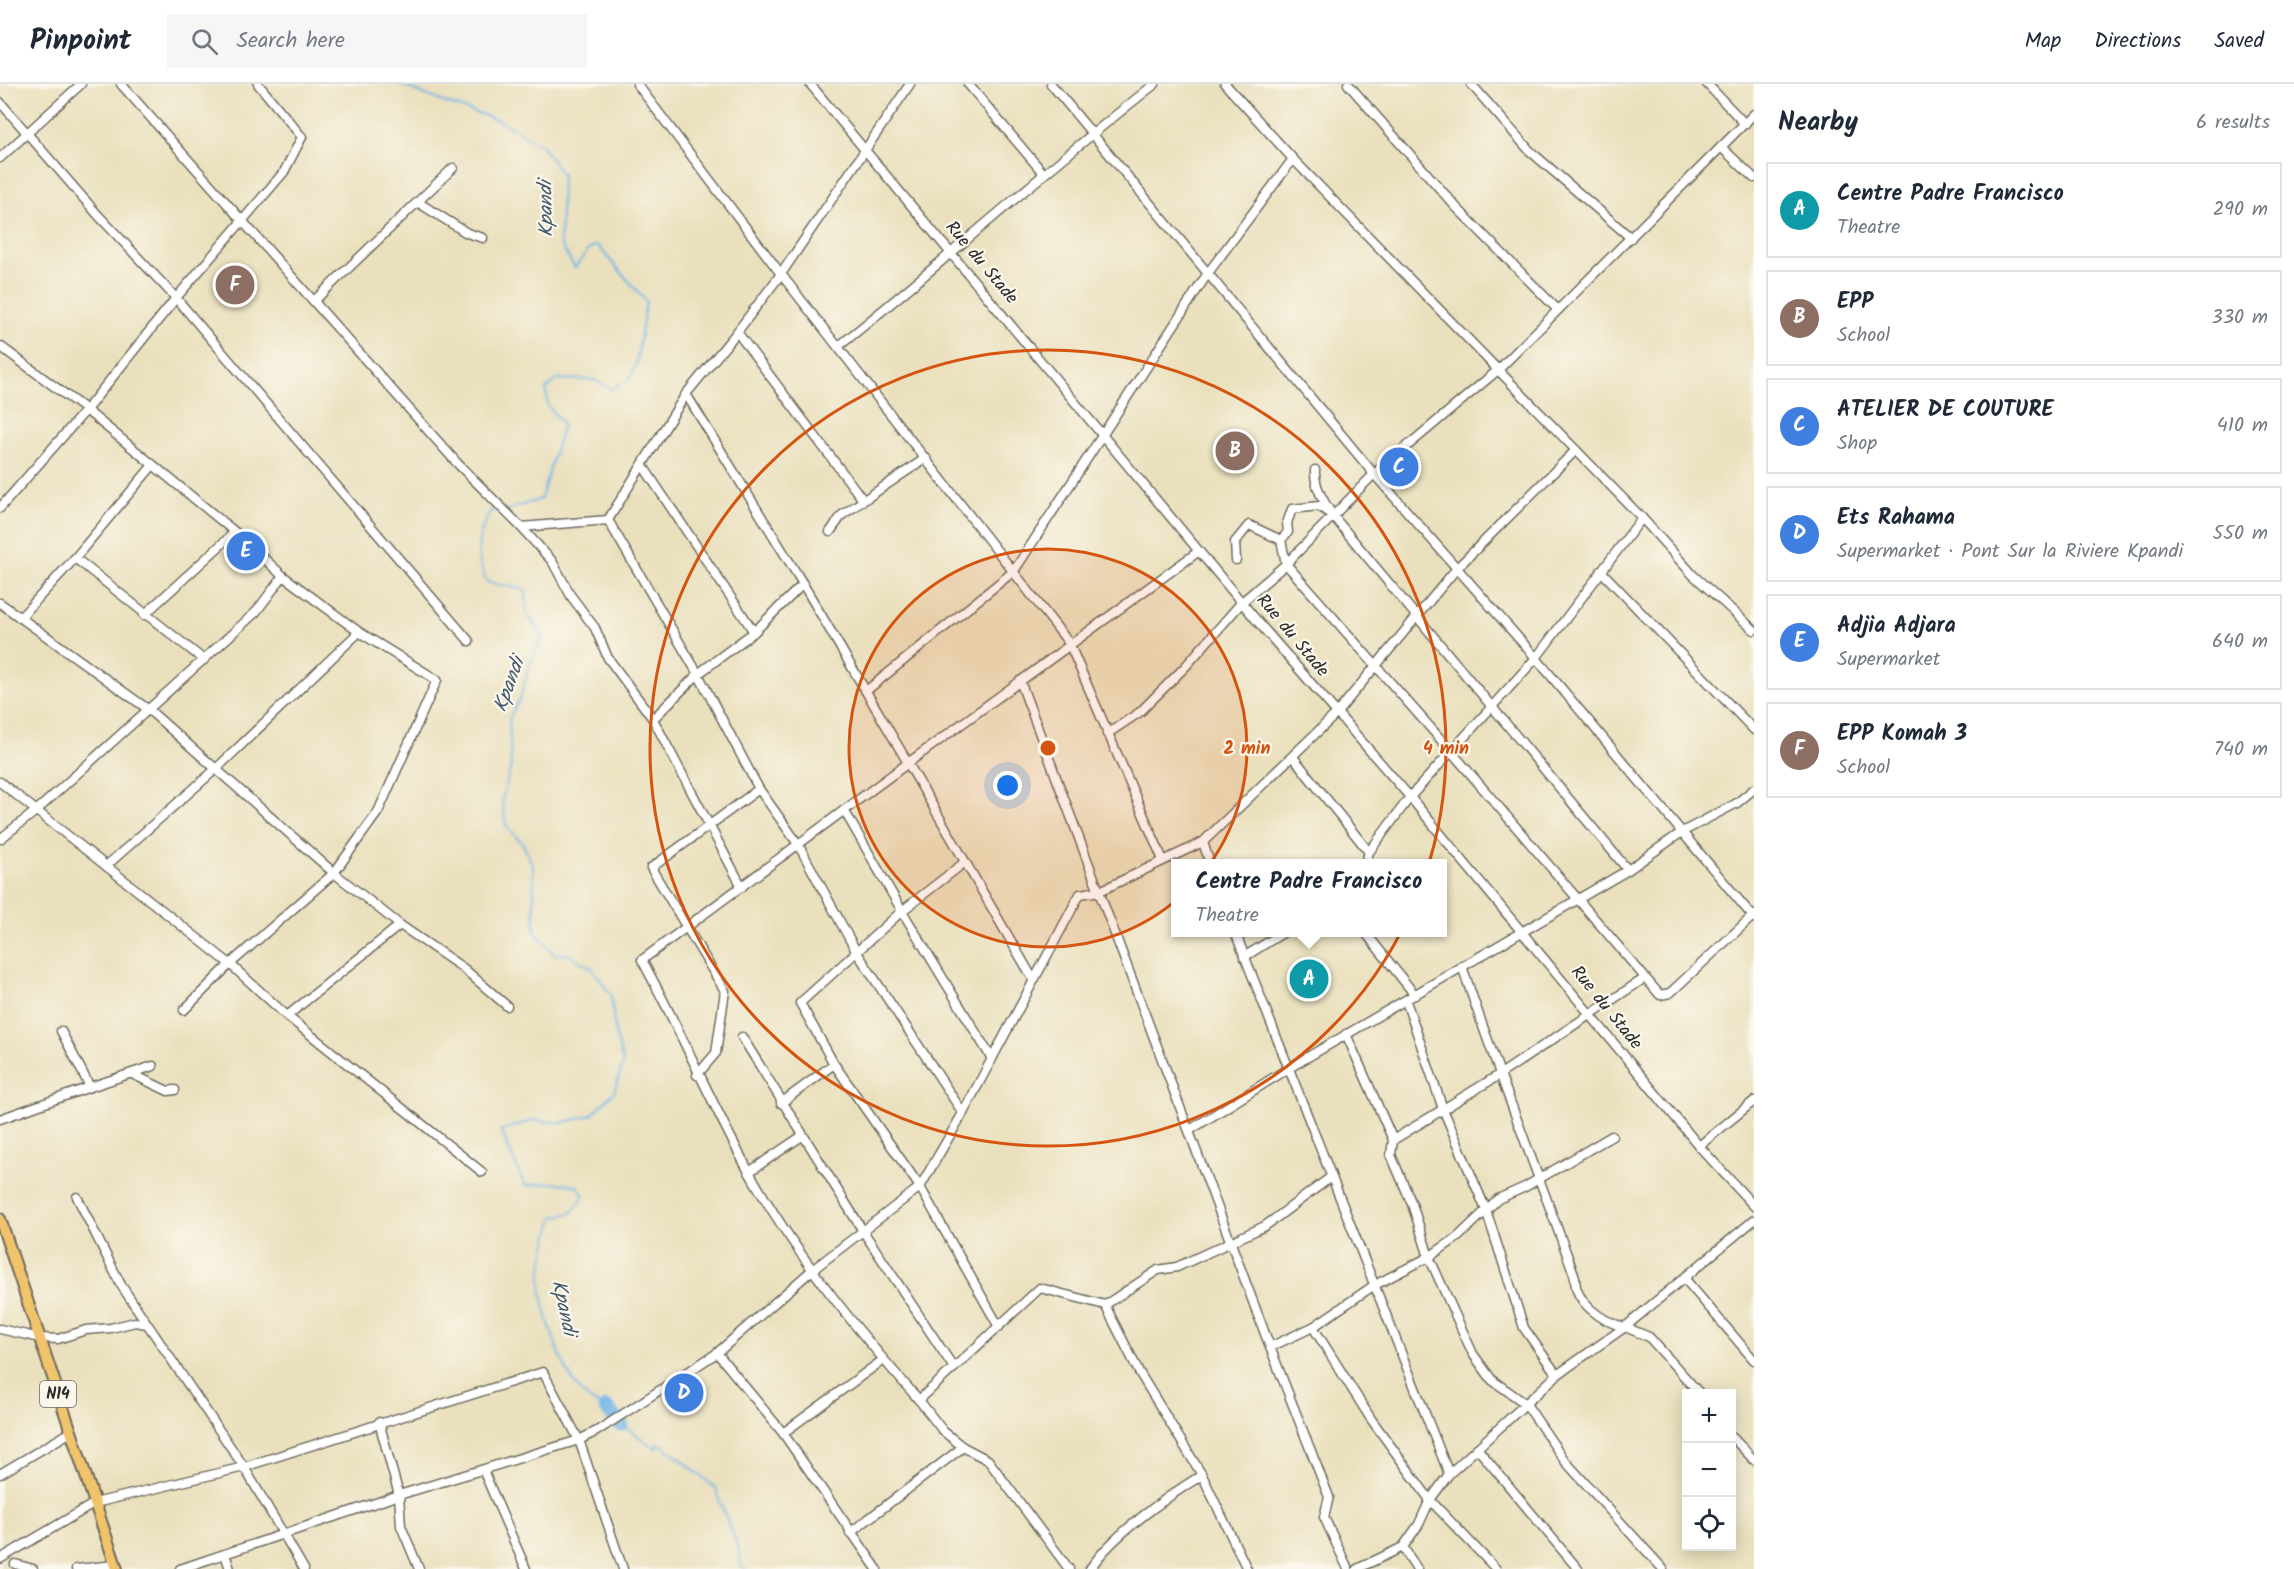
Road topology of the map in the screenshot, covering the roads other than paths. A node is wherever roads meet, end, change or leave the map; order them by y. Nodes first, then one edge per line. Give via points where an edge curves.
1 (81, 84) edge
2 (121, 84) edge
3 (258, 84) edge
4 (637, 84) edge
5 (810, 84) edge
6 (910, 84) edge
7 (968, 84) edge
8 (1051, 84) edge
9 (1155, 84) edge
10 (1226, 84) edge
11 (1348, 84) edge
12 (1472, 84) edge
13 (1707, 84) edge
14 (0, 102) edge
15 (1754, 114) edge
16 (1745, 124) junction
17 (1093, 133) junction
18 (29, 134) junction
19 (1721, 147) junction
20 (866, 150) junction
21 (0, 158) edge
22 (1293, 159) junction
23 (453, 168) dead end
24 (1044, 174) junction
25 (1754, 178) edge
26 (419, 203) junction
27 (243, 219) junction
28 (483, 238) dead end
29 (1631, 238) junction
30 (952, 254) junction
31 (1208, 273) junction
32 (781, 274) junction
33 (177, 298) junction
34 (315, 300) junction
35 (1558, 310) junction
36 (737, 332) junction
37 (0, 346) edge
38 (839, 346) junction
39 (1498, 370) junction
40 (686, 394) junction
41 (86, 410) junction
42 (1102, 436) junction
43 (1576, 450) junction
44 (926, 458) junction
45 (153, 465) junction
46 (643, 466) junction
47 (1315, 470) dead end
48 (1374, 474) junction
49 (3, 498) edge
50 (863, 500) junction
51 (0, 508) edge
52 (1333, 516) junction
53 (1642, 518) junction
54 (608, 520) junction
55 (518, 523) junction
56 (235, 532) junction
57 (830, 532) dead end
58 (1281, 540) junction
59 (1199, 551) junction
60 (75, 558) junction
61 (1236, 560) dead end
62 (1286, 564) junction
63 (1457, 568) junction
64 (1014, 571) junction
65 (1601, 571) junction
66 (283, 576) junction
67 (803, 585) junction
68 (1242, 602) junction
69 (0, 603) edge
70 (144, 615) junction
71 (1418, 616) junction
72 (20, 618) junction
73 (1754, 630) edge
74 (359, 632) junction
75 (754, 632) junction
76 (469, 641) dead end
77 (1069, 643) junction
78 (1536, 658) junction
79 (204, 660) junction
80 (1378, 666) junction
81 (698, 674) junction
82 (1020, 681) junction
83 (866, 691) junction
84 (1490, 706) junction
85 (149, 710) junction
86 (1336, 714) junction
87 (653, 718) junction
88 (1754, 730) edge
89 (1107, 734) junction
90 (1450, 750) junction
91 (1293, 757) junction
92 (908, 763) junction
93 (217, 768) junction
94 (0, 782) edge
95 (759, 789) junction
96 (1754, 789) edge
97 (1410, 797) junction
98 (844, 810) junction
99 (36, 811) junction
100 (708, 826) junction
101 (1682, 832) junction
102 (0, 839) edge
103 (1203, 842) junction
104 (798, 844) junction
105 (1370, 852) junction
106 (1208, 859) edge
107 (1367, 859) edge
108 (1163, 860) junction
109 (965, 862) junction
110 (106, 866) junction
111 (1628, 870) junction
112 (334, 873) junction
113 (742, 887) junction
114 (1100, 891) junction
115 (1578, 898) junction
116 (902, 911) junction
117 (1754, 916) edge
118 (400, 925) junction
119 (688, 926) junction
120 (1522, 932) junction
121 (1236, 937) edge
122 (1277, 937) edge
123 (1368, 937) edge
124 (856, 951) junction
125 (1244, 957) junction
126 (230, 964) junction
127 (1462, 966) junction
128 (1645, 978) junction
129 (1033, 979) junction
130 (1415, 995) junction
131 (1406, 1001) junction
132 (507, 1006) dead end
133 (184, 1010) dead end
134 (1590, 1014) junction
135 (287, 1016) junction
136 (61, 1031) dead end
137 (1346, 1034) junction
138 (742, 1037) dead end
139 (992, 1059) junction
140 (834, 1064) junction
141 (153, 1066) dead end
142 (1289, 1068) junction
143 (132, 1074) junction
144 (698, 1075) junction
145 (1499, 1075) junction
146 (90, 1087) junction
147 (175, 1090) dead end
148 (1754, 1101) edge
149 (782, 1102) junction
150 (1443, 1109) junction
151 (963, 1113) junction
152 (0, 1119) edge
153 (1190, 1130) junction
154 (802, 1136) junction
155 (1612, 1136) dead end
156 (1393, 1140) junction
157 (1699, 1146) junction
158 (482, 1172) dead end
159 (749, 1172) junction
160 (1331, 1177) junction
161 (1540, 1178) junction
162 (920, 1187) junction
163 (77, 1197) dead end
164 (1754, 1206) edge
165 (1486, 1210) junction
166 (0, 1219) edge
167 (1754, 1220) edge
168 (862, 1231) junction
169 (1230, 1242) junction
170 (1429, 1257) junction
171 (811, 1271) junction
172 (1684, 1278) junction
173 (1373, 1286) junction
174 (1105, 1305) junction
175 (1605, 1319) junction
176 (147, 1324) junction
177 (1314, 1327) junction
178 (1625, 1327) junction
179 (999, 1328) junction
180 (0, 1329) edge
181 (40, 1338) junction
182 (1605, 1343) junction
183 (1270, 1347) junction
184 (717, 1353) junction
185 (883, 1360) junction
186 (1754, 1360) edge
187 (954, 1368) junction
188 (1557, 1375) junction
189 (1696, 1389) edge
190 (918, 1400) junction
191 (1526, 1404) junction
192 (379, 1422) junction
193 (71, 1432) junction
194 (783, 1432) junction
195 (579, 1440) junction
196 (1736, 1442) edge
197 (963, 1447) junction
198 (1477, 1448) junction
199 (1754, 1460) edge
200 (244, 1467) junction
201 (483, 1470) junction
202 (0, 1474) edge
203 (1202, 1474) junction
204 (1449, 1474) junction
205 (399, 1495) junction
206 (1430, 1500) junction
207 (95, 1503) junction
208 (850, 1533) junction
209 (284, 1534) junction
210 (1403, 1546) junction
211 (13, 1552) junction
212 (225, 1554) junction
213 (0, 1560) edge
214 (15, 1567) edge
215 (116, 1567) edge
216 (33, 1569) edge
217 (76, 1569) edge
218 (180, 1569) edge
219 (230, 1569) edge
220 (304, 1569) edge
221 (419, 1569) edge
222 (526, 1569) edge
223 (623, 1569) edge
224 (877, 1569) edge
225 (1068, 1569) edge
226 (1090, 1569) edge
227 (1247, 1569) edge
228 (1348, 1569) edge
229 (1358, 1569) edge
230 (1418, 1569) edge
231 (1496, 1569) edge
232 (1578, 1569) edge
233 (1663, 1569) edge

1 - 18 street
2 - 27 street
3 - 27 street via 302,137 284,172
4 - 32 street
5 - 20 street, Rue du Stade
6 - 20 street
7 - 24 street
8 - 17 street
9 - 17 street
10 - 22 street
11 - 35 street via 1456,207
12 - 29 street via 1530,151
13 - 16 street
14 - 18 street
15 - 16 street
16 - 19 street
17 - 24 street
17 - 31 street
18 - 21 street
18 - 33 street via 98,215
19 - 25 street
19 - 29 street
20 - 30 street, Rue du Stade
20 - 32 street
22 - 31 street
22 - 39 street
23 - 26 street
24 - 30 street
26 - 28 street via 467,233
26 - 34 street
27 - 33 street
27 - 34 street
29 - 35 street
30 - 38 street
30 - 42 street, Rue du Stade
31 - 42 street
31 - 48 street
32 - 36 street
32 - 38 street
33 - 41 street
33 - 76 street
34 - 55 street via 457,463
35 - 39 street
36 - 40 street
36 - 50 street
37 - 41 street
38 - 44 street
39 - 43 street
39 - 48 street
40 - 46 street
40 - 67 street
41 - 45 street
41 - 49 street
42 - 59 street, Rue du Stade
42 - 64 street
43 - 53 street
43 - 63 street
44 - 50 street
44 - 64 street
45 - 56 street
45 - 60 street
46 - 54 street
46 - 75 street
47 - 52 street via 1314,479
48 - 52 street
48 - 63 street
49 - 51 street
50 - 57 street via 837,520
52 - 58 street via 1319,506 1292,509 1288,532
52 - 62 street
52 - 71 street
53 - 65 street
53 - 73 street via 1693,575
54 - 55 street
54 - 81 street
55 - 87 street via 552,561 595,628 608,658
56 - 66 street
56 - 70 street
58 - 61 street via 1249,525 1235,542
58 - 62 street
59 - 68 street, Rue du Stade
59 - 77 street
60 - 70 street
60 - 72 street
62 - 68 street
62 - 80 street
63 - 71 street
63 - 78 street
64 - 77 street
64 - 83 street
65 - 78 street
65 - 88 street
66 - 74 street
66 - 79 street via 256,612
67 - 75 street
67 - 83 street
68 - 86 street, Rue du Stade
68 - 89 street via 1140,712
69 - 72 street
70 - 79 street
71 - 80 street
71 - 84 street
72 - 85 street
74 - 93 street
74 - 112 street via 437,680 378,813
75 - 81 street
77 - 82 street
77 - 89 street
78 - 84 street
78 - 101 street
79 - 85 street
80 - 86 street
80 - 90 street
81 - 87 street
81 - 95 street
82 - 92 street
82 - 114 street
83 - 92 street
84 - 90 street
84 - 111 street
85 - 93 street
85 - 99 street
86 - 91 street
86 - 97 street, Rue du Stade
87 - 100 street
89 - 108 street
90 - 97 street
90 - 115 street
91 - 103 street
91 - 105 street
92 - 98 street
92 - 109 street
93 - 110 street
93 - 112 street
94 - 99 street
95 - 100 street
95 - 104 street
96 - 101 street
97 - 105 street
97 - 120 street, Rue du Stade
98 - 104 street
98 - 116 street
99 - 102 street
99 - 110 street
100 - 113 street
100 - 119 street via 651,868
101 - 111 street
101 - 117 street
103 - 106 street
103 - 108 street
104 - 113 street
104 - 124 street
105 - 107 street
108 - 114 street
109 - 116 street
109 - 129 street
110 - 126 street
111 - 115 street
112 - 118 street
112 - 126 street
113 - 119 street
114 - 129 street via 1080,894
114 - 153 street
115 - 120 street
115 - 128 street
116 - 124 street
116 - 139 street
117 - 128 street via 1670,993 1660,995
118 - 132 street via 463,968
118 - 135 street
119 - 144 street via 725,991 716,1053
119 - 144 street via 642,960
120 - 127 street
120 - 134 street, Rue du Stade
121 - 125 street
122 - 125 street
123 - 130 street
124 - 140 street via 800,1004
124 - 151 street
125 - 142 street
126 - 133 street
126 - 135 street
127 - 130 street
127 - 145 street
128 - 134 street
129 - 139 street
130 - 131 street
131 - 137 street
131 - 150 street
134 - 145 street
134 - 157 street, Rue du Stade
135 - 158 street
136 - 146 street
137 - 142 street
137 - 156 street
138 - 149 street
139 - 151 street
140 - 149 street
140 - 162 street
141 - 143 street
142 - 153 street
142 - 160 street
143 - 146 street
143 - 147 street via 168,1091
144 - 159 street
145 - 150 street
145 - 161 street
146 - 152 street
148 - 157 street
149 - 154 street
150 - 156 street
150 - 165 street
151 - 162 street
153 - 169 street
154 - 159 street
154 - 168 street
155 - 161 street
156 - 170 street via 1391,1155
157 - 164 street, Rue du Stade
159 - 171 street
160 - 169 street via 1265,1226
160 - 173 street
161 - 165 street via 1498,1199
161 - 175 street via 1575,1277 1574,1288 1581,1300
162 - 168 street
162 - 179 street
163 - 176 street via 121,1285
165 - 170 street via 1458,1237
165 - 188 street via 1524,1328
166 - 181 main road, N14
167 - 172 street
168 - 171 street
168 - 187 street
169 - 174 street via 1177,1267 1158,1270
169 - 183 street
170 - 173 street
170 - 191 street via 1473,1354 1492,1380
171 - 184 street
171 - 185 street
172 - 178 street
172 - 186 street
173 - 177 street
173 - 204 street
174 - 179 street via 1040,1288
174 - 203 street via 1139,1372
175 - 178 street
175 - 182 street via 1609,1332
176 - 181 street via 135,1322 58,1339
176 - 200 street
177 - 183 street
177 - 206 street via 1371,1419
178 - 182 street
178 - 189 street via 1649,1337
179 - 187 street
180 - 181 street
181 - 193 main road, N14
182 - 188 street
183 - 228 street via 1329,1497 1324,1517
184 - 194 street
184 - 195 street
185 - 190 street
185 - 194 street
187 - 190 street
188 - 191 street
190 - 197 street via 943,1431
191 - 198 street
191 - 233 street via 1565,1461
192 - 195 street via 543,1372
192 - 200 street
192 - 205 street
193 - 202 street
193 - 207 main road, N14
194 - 208 street
195 - 201 street
195 - 223 street
196 - 199 street
197 - 208 street
197 - 225 street via 988,1460
198 - 204 street
198 - 232 street
200 - 207 street
200 - 209 street
201 - 205 street
201 - 222 street
203 - 226 street via 1164,1498
203 - 227 street
204 - 206 street
205 - 209 street
205 - 221 street via 401,1526
206 - 210 street
206 - 231 street
207 - 211 street
207 - 215 main road, N14
208 - 224 street
209 - 212 street
209 - 220 street
210 - 229 street
210 - 230 street
211 - 213 street
211 - 214 street
212 - 218 street
212 - 219 street
214 - 216 street
215 - 217 street

